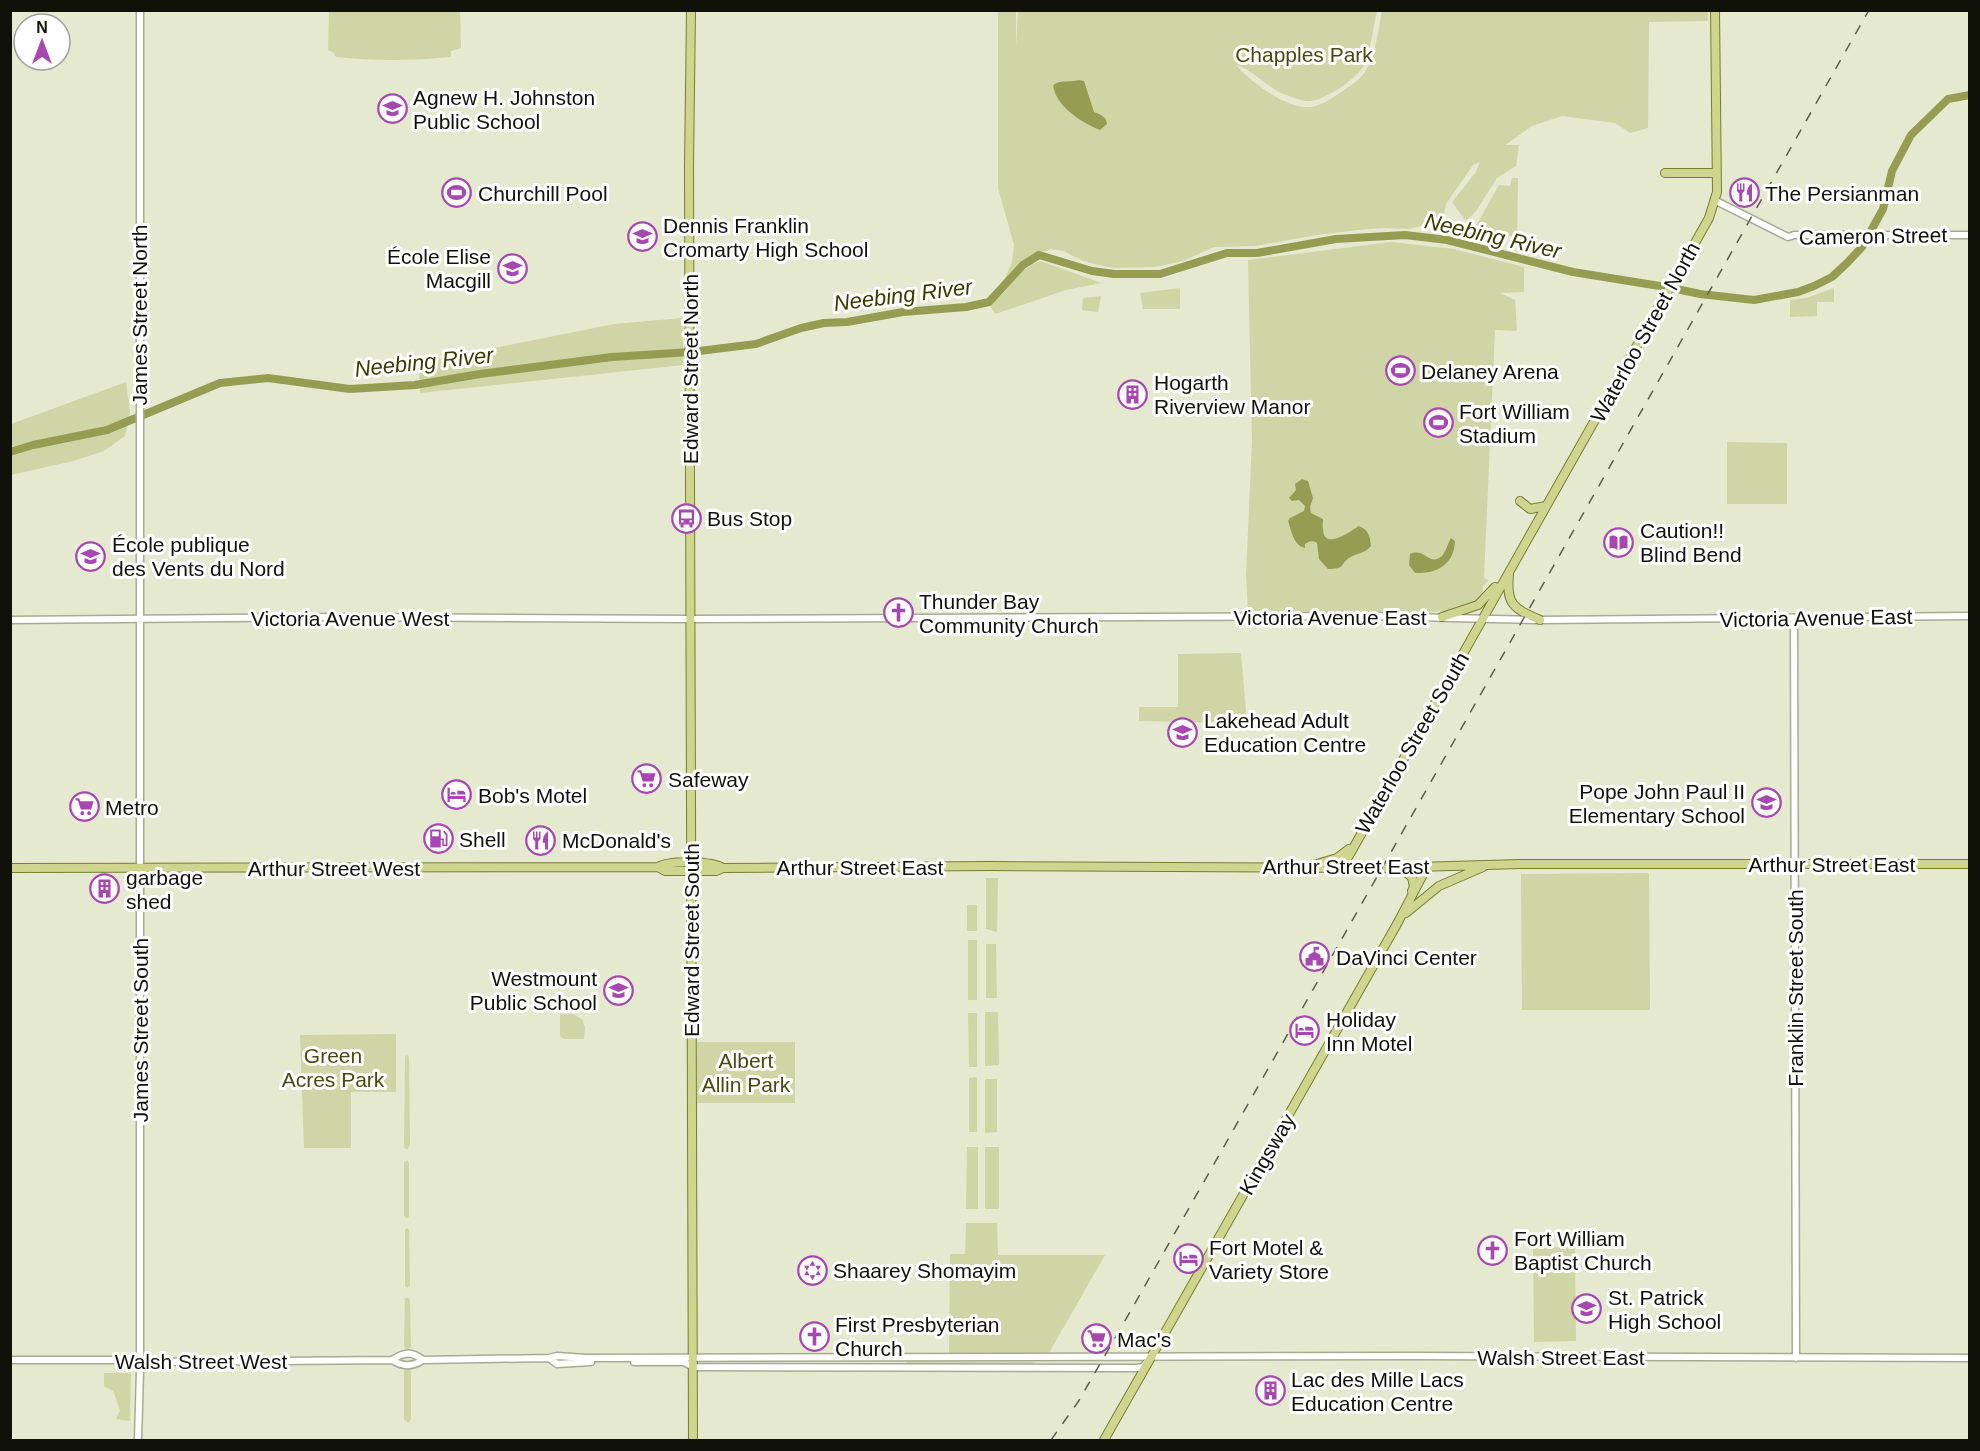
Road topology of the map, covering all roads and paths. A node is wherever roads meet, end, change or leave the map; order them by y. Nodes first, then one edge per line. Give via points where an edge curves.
1 (140, 10) edge
2 (691, 10) edge
3 (1715, 10) edge
4 (1665, 172) dead end
5 (1716, 172) junction
6 (1714, 200) junction
7 (1970, 235) edge
8 (1520, 501) dead end
9 (1546, 506) junction
10 (1510, 570) junction
11 (1970, 616) edge
12 (1442, 617) junction
13 (1482, 618) junction
14 (140, 619) junction
15 (690, 619) junction
16 (1794, 619) junction
17 (10, 620) edge
18 (1540, 620) junction
19 (1353, 847) junction
20 (1795, 864) junction
21 (1970, 864) edge
22 (1491, 865) junction
23 (691, 867) junction
24 (1303, 867) junction
25 (1398, 867) junction
26 (1427, 867) junction
27 (10, 868) edge
28 (139, 868) junction
29 (1342, 868) junction
30 (1400, 918) junction
31 (1153, 1357) junction
32 (1796, 1358) junction
33 (1970, 1358) edge
34 (10, 1360) edge
35 (140, 1360) junction
36 (392, 1360) junction
37 (423, 1360) junction
38 (693, 1362) junction
39 (138, 1440) edge
40 (693, 1440) edge
41 (1104, 1440) edge

1 - 14 street, James Street North
2 - 15 main road, Edward Street North
3 - 5 main road, Waterloo Street North
4 - 5 main road
5 - 6 main road, Waterloo Street North
6 - 7 street, Cameron Street via 1788,237
6 - 9 main road, Waterloo Street North via 1709,218
8 - 9 main road via 1530,509
9 - 10 main road, Waterloo Street North
10 - 12 main road via 1478,605
10 - 13 main road, Waterloo Street North
10 - 18 main road via 1511,603
11 - 16 street, Victoria Avenue East
12 - 13 street, Victoria Avenue East
12 - 15 street, Victoria Avenue East
13 - 18 street, Victoria Avenue East
13 - 19 main road, Waterloo Street South
14 - 15 street, Victoria Avenue West
14 - 17 street, Victoria Avenue West
14 - 28 street, James Street South
15 - 23 main road, Edward Street South
16 - 18 street, Victoria Avenue East
16 - 20 street, Franklin Street South
19 - 24 main road via 1337,858
19 - 29 main road, Waterloo Street South
20 - 21 main road, Arthur Street East
20 - 22 main road, Arthur Street East
20 - 32 street, Franklin Street South
22 - 26 main road, Arthur Street East
22 - 30 main road via 1439,886
23 - 24 main road, Arthur Street East via 716,871
23 - 28 main road, Arthur Street West via 665,871 658,867
23 - 38 main road, Edward Street South
24 - 29 main road, Arthur Street East
25 - 26 main road, Arthur Street East
25 - 29 main road, Arthur Street East
25 - 30 main road via 1412,877 1414,886
26 - 30 main road, Kingsway
27 - 28 main road, Arthur Street West
28 - 35 street, James Street South
30 - 31 main road, Kingsway
31 - 32 street, Walsh Street East
31 - 38 street, Walsh Street East
31 - 38 street, Walsh Street East via 1137,1368
31 - 41 main road, Kingsway
32 - 33 street, Walsh Street East
34 - 35 street, Walsh Street West
35 - 36 street, Walsh Street West
35 - 39 street, James Street South
36 - 37 street, Walsh Street West via 402,1365
36 - 37 street, Walsh Street West via 402,1353 413,1353
37 - 38 street, Walsh Street West via 557,1356
38 - 40 main road, Edward Street South

